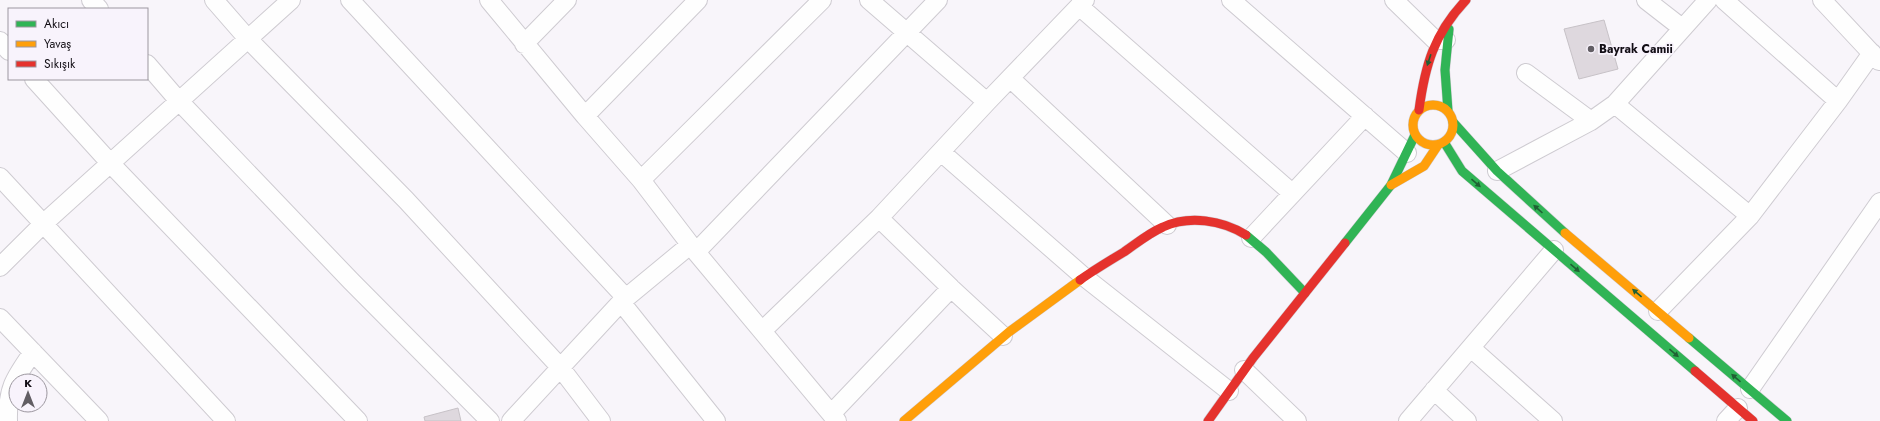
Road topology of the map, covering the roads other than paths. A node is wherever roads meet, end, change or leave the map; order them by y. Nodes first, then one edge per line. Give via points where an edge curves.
1 (92, 0) edge
2 (214, 0) edge
3 (291, 0) edge
4 (350, 0) edge
5 (489, 0) edge
6 (567, 0) edge
7 (698, 0) edge
8 (822, 0) edge
9 (869, 0) edge
10 (938, 0) edge
11 (1231, 0) edge
12 (1394, 0) edge
13 (1466, 0) edge
14 (1646, 0) edge
15 (1708, 0) edge
16 (1724, 0) edge
17 (1822, 0) edge
18 (1082, 3) edge
19 (98, 8) edge
20 (1682, 28) junction
21 (906, 32) junction
22 (248, 39) junction
23 (0, 40) edge
24 (1441, 40) junction
25 (524, 44) junction
26 (8, 50) edge
27 (1876, 57) edge
28 (148, 65) edge
29 (1526, 73) dead end
30 (1010, 78) junction
31 (35, 80) edge
32 (178, 100) junction
33 (1838, 101) junction
34 (987, 102) junction
35 (1616, 104) junction
36 (1419, 110) junction
37 (1448, 111) junction
38 (585, 116) junction
39 (1364, 116) junction
40 (1454, 122) junction
41 (1591, 122) junction
42 (1415, 135) junction
43 (1441, 143) junction
44 (941, 152) junction
45 (1407, 153) junction
46 (111, 164) junction
47 (1447, 169) dead end
48 (1497, 171) junction
49 (1462, 172) junction
50 (0, 177) edge
51 (641, 180) junction
52 (1391, 185) junction
53 (1292, 193) junction
54 (1880, 202) edge
55 (1750, 216) junction
56 (879, 218) junction
57 (43, 224) junction
58 (1167, 225) junction
59 (1251, 238) junction
60 (693, 248) junction
61 (1554, 250) junction
62 (0, 267) edge
63 (1083, 276) junction
64 (951, 288) junction
65 (1305, 293) junction
66 (623, 300) junction
67 (1658, 311) junction
68 (0, 318) edge
69 (762, 331) junction
70 (1003, 336) junction
71 (1471, 348) junction
72 (33, 352) junction
73 (560, 367) junction
74 (1244, 370) junction
75 (1750, 389) junction
76 (1434, 390) junction
77 (1230, 391) junction
78 (1732, 414) edge
79 (834, 418) edge
80 (8, 421) edge
81 (99, 421) edge
82 (226, 421) edge
83 (358, 421) edge
84 (490, 421) edge
85 (511, 421) edge
86 (601, 421) edge
87 (716, 421) edge
88 (904, 421) edge
89 (1208, 421) edge
90 (1297, 421) edge
91 (1408, 421) edge
92 (1466, 421) edge
93 (1553, 421) edge
94 (1754, 421) edge
95 (1787, 421) edge

1 - 19 street
2 - 22 street
3 - 22 street
4 - 66 street
5 - 25 street
6 - 25 street
7 - 38 street
8 - 51 street
9 - 21 street
10 - 21 street
11 - 39 street
12 - 24 street
13 - 24 main road via 1453,13
14 - 20 street
15 - 20 street
16 - 33 street
17 - 27 street
18 - 30 street
18 - 53 street
20 - 35 street
21 - 34 street
21 - 60 street
22 - 32 street
22 - 73 street via 406,200
23 - 26 street
24 -> 36 main road via 1424,75
24 - 37 main road
25 - 38 street
27 - 33 street
28 - 32 street
29 - 41 street
30 - 34 street
30 - 58 street
31 - 46 street
32 - 46 street
32 - 84 street via 351,281
33 - 55 street
34 - 44 street
35 - 41 street
35 - 55 street
36 - 37 main road via 1436,104
36 - 42 main road via 1413,122
37 - 40 main road
38 - 51 street
39 - 45 street
39 - 53 street
40 - 43 main road via 1450,136
40 - 48 main road
41 - 48 street
42 - 43 main road via 1426,144
42 - 45 main road
43 - 49 main road
43 - 52 main road via 1428,167
44 - 56 street
44 - 63 street
45 - 52 main road
46 - 57 street
46 - 83 street
47 - 49 main road
67 -> 48 main road
49 -> 61 main road
50 - 57 street
51 - 60 street
52 - 65 main road
53 - 59 street
54 - 75 street
55 - 67 street
56 - 64 street
56 - 69 street
57 - 62 street
57 - 82 street
58 - 59 main road via 1203,221 1220,223
58 - 63 main road
59 - 65 main road
60 - 66 street
60 - 69 street
61 - 71 street
61 -> 78 main road
63 - 70 main road
63 - 77 street
64 - 70 street
64 - 79 street
65 - 74 main road
66 - 73 street
66 - 87 street
75 -> 67 main road
68 - 72 street
69 - 79 street
70 - 88 main road
71 - 76 street
71 - 93 street
72 - 80 street via 13,381
72 - 81 street
73 - 85 street
73 - 86 street
74 - 77 main road
74 - 90 street
75 - 95 main road
76 - 91 street
76 - 92 street
77 - 89 main road
78 - 94 main road

